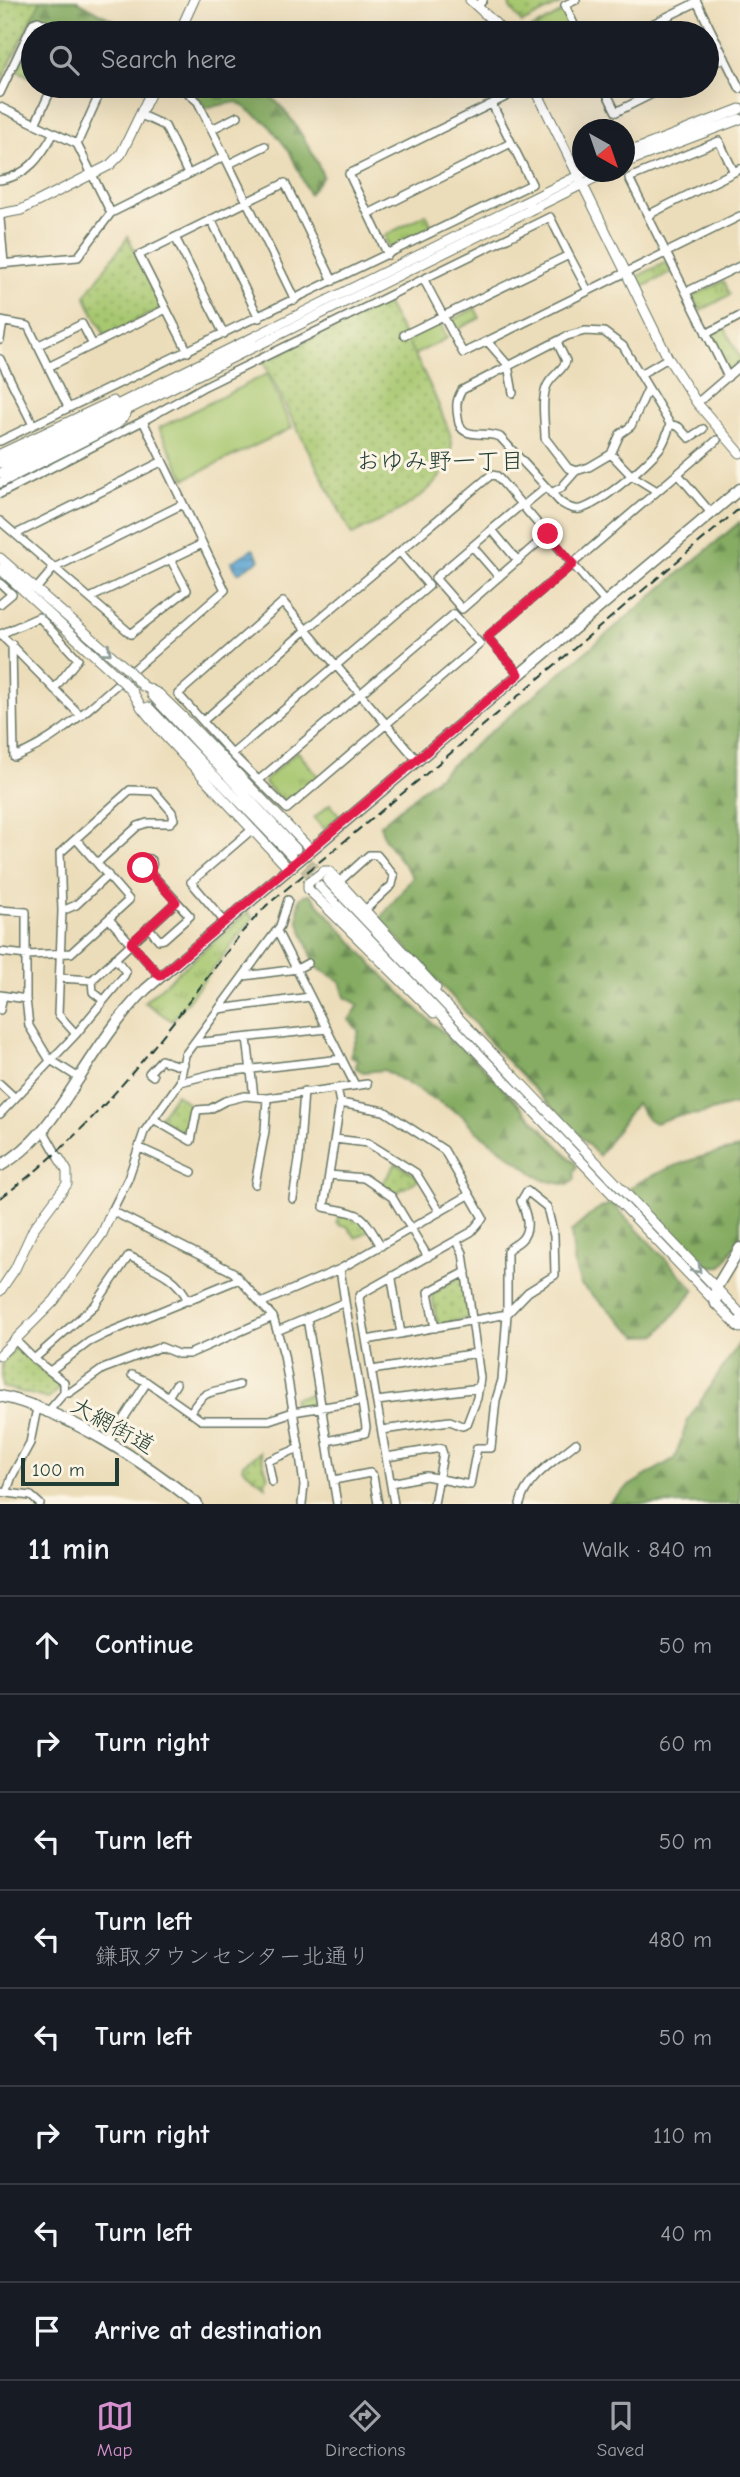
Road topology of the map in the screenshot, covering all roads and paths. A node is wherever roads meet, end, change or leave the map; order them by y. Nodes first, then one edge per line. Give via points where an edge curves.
1 (194, 0) edge
2 (576, 0) edge
3 (696, 1) edge
4 (477, 2) edge
5 (184, 21) edge
6 (493, 21) edge
7 (572, 21) edge
8 (657, 21) edge
9 (706, 21) edge
10 (21, 48) edge
11 (719, 48) edge
12 (724, 58) junction
13 (719, 60) edge
14 (740, 89) edge
15 (0, 93) edge
16 (47, 98) edge
17 (98, 98) edge
18 (149, 98) edge
19 (194, 98) edge
20 (504, 98) edge
21 (540, 98) edge
22 (609, 98) edge
23 (644, 98) edge
24 (492, 104) junction
25 (0, 107) edge
26 (740, 108) edge
27 (141, 115) junction
28 (238, 116) dead end
29 (740, 119) edge
30 (35, 124) junction
31 (212, 129) junction
32 (54, 133) junction
33 (511, 143) junction
34 (77, 144) junction
35 (265, 146) dead end
36 (635, 150) edge
37 (572, 157) edge
38 (635, 159) edge
39 (227, 160) junction
40 (737, 171) edge
41 (188, 174) junction
42 (92, 175) junction
43 (0, 180) edge
44 (573, 182) edge
45 (585, 182) edge
46 (247, 201) junction
47 (111, 213) junction
48 (368, 214) junction
49 (648, 215) junction
50 (0, 216) edge
51 (740, 216) edge
52 (211, 219) junction
53 (175, 237) junction
54 (666, 252) junction
55 (388, 255) junction
56 (569, 256) junction
57 (2, 264) edge
58 (740, 266) edge
59 (626, 271) junction
60 (424, 280) junction
61 (333, 282) junction
62 (588, 291) junction
63 (686, 292) junction
64 (295, 300) junction
65 (166, 309) junction
66 (443, 316) junction
67 (740, 316) edge
68 (259, 318) junction
69 (2, 321) edge
70 (224, 334) junction
71 (706, 334) junction
72 (404, 335) dead end
73 (0, 340) edge
74 (487, 341) junction
75 (557, 342) junction
76 (93, 345) junction
77 (37, 346) junction
78 (188, 352) junction
79 (668, 358) junction
80 (0, 359) edge
81 (508, 365) junction
82 (740, 366) edge
83 (48, 368) junction
84 (640, 374) junction
85 (728, 377) junction
86 (648, 389) junction
87 (513, 393) dead end
88 (698, 403) junction
89 (126, 405) junction
90 (68, 408) junction
91 (143, 421) junction
92 (670, 424) junction
93 (33, 425) junction
94 (703, 429) dead end
95 (718, 440) dead end
96 (0, 441) edge
97 (740, 453) edge
98 (0, 454) edge
99 (611, 454) junction
100 (161, 462) junction
101 (0, 463) edge
102 (576, 471) junction
103 (0, 473) edge
104 (678, 474) junction
105 (631, 475) junction
106 (0, 483) edge
107 (740, 489) edge
108 (549, 490) junction
109 (657, 491) junction
110 (0, 494) edge
111 (183, 504) junction
112 (523, 505) junction
113 (711, 513) junction
114 (0, 521) edge
115 (492, 530) junction
116 (16, 534) junction
117 (548, 534) junction
118 (202, 544) junction
119 (473, 547) junction
120 (400, 552) junction
121 (0, 558) edge
122 (171, 560) junction
123 (518, 561) junction
124 (573, 564) junction
125 (54, 568) junction
126 (0, 569) edge
127 (499, 577) junction
128 (0, 583) edge
129 (36, 589) junction
130 (90, 598) junction
131 (605, 601) junction
132 (0, 604) edge
133 (306, 630) junction
134 (0, 634) edge
135 (12, 644) junction
136 (335, 664) junction
137 (519, 674) junction
138 (143, 686) junction
139 (54, 689) junction
140 (132, 691) junction
141 (361, 693) junction
142 (81, 716) junction
143 (203, 721) junction
144 (387, 724) junction
145 (232, 754) junction
146 (416, 759) junction
147 (259, 780) junction
148 (248, 833) dead end
149 (76, 839) junction
150 (310, 849) junction
151 (97, 863) junction
152 (288, 868) junction
153 (147, 869) dead end
154 (108, 875) junction
155 (340, 882) junction
156 (323, 883) tunnel mouth
157 (288, 900) dead end
158 (176, 902) junction
159 (365, 909) junction
160 (0, 910) edge
161 (62, 911) junction
162 (108, 919) junction
163 (224, 921) junction
164 (148, 928) junction
165 (277, 931) junction
166 (131, 943) junction
167 (0, 952) edge
168 (27, 955) junction
169 (61, 955) junction
170 (115, 958) junction
171 (309, 963) dead end
172 (297, 969) junction
173 (160, 976) junction
174 (244, 976) junction
175 (60, 978) junction
176 (92, 980) junction
177 (1, 996) edge
178 (310, 997) junction
179 (26, 999) junction
180 (103, 1000) junction
181 (219, 1009) junction
182 (0, 1010) edge
183 (454, 1020) junction
184 (327, 1029) junction
185 (76, 1034) junction
186 (247, 1038) junction
187 (194, 1043) junction
188 (49, 1059) junction
189 (342, 1059) junction
190 (184, 1065) junction
191 (251, 1070) junction
192 (153, 1076) dead end
193 (79, 1078) junction
194 (180, 1082) junction
195 (0, 1084) edge
196 (367, 1084) dead end
197 (355, 1085) junction
198 (337, 1088) junction
199 (304, 1091) junction
200 (14, 1097) junction
201 (254, 1097) junction
202 (267, 1098) junction
203 (340, 1103) junction
204 (0, 1114) edge
205 (153, 1119) junction
206 (43, 1130) junction
207 (335, 1139) junction
208 (140, 1148) junction
209 (59, 1158) joint
210 (0, 1166) edge
211 (192, 1172) dead end
212 (329, 1175) junction
213 (255, 1184) dead end
214 (469, 1195) junction
215 (293, 1199) dead end
216 (112, 1212) junction
217 (440, 1212) junction
218 (641, 1216) junction
219 (412, 1229) junction
220 (457, 1241) junction
221 (382, 1246) junction
222 (740, 1248) edge
223 (428, 1257) junction
224 (340, 1269) junction
225 (466, 1272) junction
226 (239, 1279) junction
227 (392, 1279) junction
228 (716, 1288) junction
229 (0, 1291) edge
230 (188, 1301) junction
231 (345, 1302) junction
232 (261, 1303) junction
233 (716, 1304) junction
234 (507, 1314) junction
235 (273, 1317) junction
236 (307, 1318) junction
237 (473, 1320) junction
238 (739, 1322) edge
239 (435, 1328) junction
240 (277, 1331) junction
241 (401, 1334) junction
242 (15, 1340) junction
243 (367, 1340) junction
244 (477, 1353) junction
245 (0, 1355) edge
246 (34, 1359) junction
247 (372, 1370) junction
248 (50, 1371) junction
249 (132, 1375) dead end
250 (147, 1382) junction
251 (176, 1384) dead end
252 (239, 1385) dead end
253 (479, 1388) junction
254 (64, 1393) junction
255 (0, 1396) edge
256 (168, 1396) junction
257 (361, 1401) junction
258 (377, 1401) junction
259 (321, 1408) junction
260 (42, 1410) junction
261 (191, 1412) junction
262 (293, 1412) junction
263 (382, 1430) junction
264 (327, 1441) junction
265 (108, 1443) junction
266 (576, 1443) dead end
267 (299, 1448) junction
268 (387, 1457) junction
269 (439, 1479) junction
270 (334, 1480) junction
271 (272, 1482) dead end
272 (391, 1483) junction
273 (3, 1491) edge
274 (23, 1500) edge
275 (304, 1503) edge
276 (40, 1504) edge
277 (197, 1504) edge
278 (337, 1504) edge
279 (378, 1504) edge
280 (394, 1504) edge
281 (434, 1504) edge
282 (520, 1504) edge

1 - 5 street
2 - 7 street via 565,5
3 - 8 street
3 - 9 street
4 - 6 street
10 - 15 street
11 - 12 street
12 - 13 street
12 - 14 street
16 - 30 street
17 - 34 street
18 - 27 street
19 - 31 street
20 - 24 street
21 - 37 street
22 - 23 street via 616,112
24 - 33 street
24 - 48 street via 349,174
25 - 30 street
26 - 36 street
27 - 41 street via 165,127
27 - 42 street via 121,154
28 - 31 street
29 - 38 street
30 - 32 street
31 - 39 street
32 - 34 street
32 - 43 street via 23,173
33 - 48 street
33 - 55 street via 532,184
34 - 42 street
35 - 39 street
39 - 41 street
39 - 46 street
40 - 49 street
40 - 49 street via 719,141 629,177
41 - 47 street
42 - 47 street
42 - 50 street
44 - 89 street
45 - 59 street
46 - 52 street
46 - 61 street via 285,183
46 - 64 street
47 - 57 street via 78,257
48 - 55 street
49 - 54 street
50 - 57 street
51 - 54 street
52 - 53 street
52 - 68 street
53 - 65 street via 139,255
53 - 70 street
54 - 59 street
54 - 63 street
55 - 61 street
56 - 60 street via 550,217
56 - 62 street
56 - 66 street
58 - 63 street
59 - 62 street
59 - 79 street
60 - 66 street
60 - 91 street
61 - 64 street
62 - 74 street
63 - 71 street
64 - 68 street
65 - 76 street
65 - 78 street
66 - 72 street
66 - 74 street via 463,353
67 - 71 street
68 - 70 street
69 - 73 street
69 - 77 street via 27,326
70 - 78 street
71 - 85 street
74 - 81 street
75 - 81 street
75 - 84 street via 585,331 604,332 624,346
75 - 102 street via 566,361 546,388 545,439 568,468
76 - 77 street via 82,324
76 - 83 street
77 - 83 street
78 - 90 street
79 - 84 street
79 - 88 street
80 - 93 street
81 - 87 street
81 - 108 street via 462,390 456,400 458,424 474,435 500,437
82 - 85 street
83 - 90 street
84 - 86 street
85 - 88 street
86 - 92 street
86 - 99 street via 631,426
88 - 97 street
89 - 98 street via 106,403
89 - 101 street
89 - 103 street
89 - 106 street via 117,424
90 - 93 street
91 - 100 street
91 - 110 street
92 - 94 street via 689,438
92 - 105 street via 660,448
93 - 96 street
95 - 104 street
99 - 102 street
99 - 105 street
100 - 111 street
100 - 116 street
102 - 108 street via 561,488
104 - 109 street
104 - 113 street
105 - 108 street via 601,499 579,509 565,506
105 - 109 street
107 - 113 main road
108 - 112 street
109 - 124 street
111 - 118 street
111 - 125 street
112 - 115 street
112 - 117 street
112 - 120 street via 491,475
113 - 131 main road
114 - 116 street
115 - 119 street
115 - 123 street
116 - 125 street
117 - 123 street
117 - 124 street
118 - 122 street
118 - 142 street via 225,590
119 - 127 street
119 - 127 street via 436,578 462,609
120 - 133 street
120 - 136 street via 429,586
121 - 129 street
122 - 130 street
122 - 130 street via 187,590 131,634
123 - 127 street
124 - 131 street
124 - 137 street via 487,637
125 - 129 street
125 - 130 street
126 - 140 street, bridge
128 - 132 street via 12,594
129 -> 138 street, bridge
131 - 137 main road
133 - 136 street
133 - 143 street
133 - 143 street via 283,602 178,694
134 - 135 street
134 - 139 street via 39,617 78,659
135 - 139 street
135 - 142 street via 14,757 31,751
136 - 141 street
136 - 145 street
137 - 146 main road
138 - 140 street via 293,852
138 - 150 street via 159,694 185,719
139 - 142 street
140 - 152 street via 164,736
141 - 144 street
141 - 144 street via 454,614 480,644
141 - 147 street
143 - 145 street
144 - 146 street
144 - 147 street via 287,809
145 - 147 street
146 - 150 main road
148 - 163 street via 191,882
149 - 151 street
149 - 151 street via 130,790 154,791 172,811 170,823 138,826
149 - 161 street via 60,853
150 - 152 main road
151 - 154 street
152 - 163 main road
153 - 158 street
154 - 161 street via 76,905
154 - 162 street via 129,900
155 - 159 street
155 - 159 street via 369,855 377,855 394,876 392,885
155 - 183 street via 327,870 307,886 414,995 433,1012
156 - 183 street
157 - 165 street
158 - 164 street
158 - 164 street via 190,916 164,939 159,940
159 - 183 street via 427,977
160 - 168 street via 26,912
161 - 169 street
162 - 166 street
162 - 169 street via 71,953
163 - 173 main road
164 - 166 street
165 - 172 street
165 - 174 street
166 - 170 street
166 - 173 street
167 - 168 street
168 - 169 street
168 - 179 street
169 - 175 street
170 - 176 street
170 - 180 street via 126,972
171 - 172 street
172 - 174 street
172 - 178 street
173 - 193 main road via 116,1023
174 - 181 street
175 - 176 street
175 - 185 street via 58,1014
176 - 180 street via 93,992
177 - 179 street
177 - 182 street
178 - 181 street
178 - 184 street
179 - 188 street via 29,1026
180 - 185 street
181 - 187 street
183 - 218 street
184 - 186 street
184 - 189 street
185 - 188 street
186 - 187 street
186 - 191 street
187 - 190 street
188 - 193 street
188 - 200 street
189 - 191 street
189 - 197 street
190 - 192 street via 160,1060 149,1073
190 - 194 street
191 - 194 street
191 - 201 street
193 - 206 main road
194 - 205 street
195 - 200 street
196 - 197 street
197 - 198 street
198 - 199 street
198 - 203 street
199 - 202 street
199 - 215 street
200 - 204 street
201 - 202 street
201 - 205 street via 197,1110 191,1141
202 - 213 street
203 - 207 street
203 - 214 street via 384,1111 444,1150
205 - 208 street
206 - 209 street
206 - 210 main road
207 - 212 street
207 - 217 street via 369,1143 416,1173
208 - 211 street
208 - 216 street
209 - 229 street via 67,1171 67,1184 39,1220
212 - 219 street via 364,1178 392,1197
212 - 221 street via 324,1207 358,1213
214 - 217 street
214 - 220 street via 483,1217
216 - 226 street
216 - 242 street via 60,1295
217 - 219 street
218 -> 228 street
218 - 233 street
219 - 221 street
219 - 223 street
220 - 223 street
220 - 225 street
221 - 224 street
222 - 228 main road
223 - 227 street
224 - 231 street
224 - 232 street
225 - 237 street
225 - 239 street via 428,1292
226 - 230 street
226 - 232 street
227 - 241 street
227 - 243 street via 359,1298
228 - 233 main road
228 - 238 street
230 - 246 street via 174,1280 129,1256 95,1305
230 - 248 street via 89,1342
231 - 236 street
231 - 257 street
232 - 235 street
233 - 238 street
234 - 234 street via 534,1287 555,1275 554,1236 547,1207 527,1191 521,1201 527,1230 508,1251
234 - 237 street
234 - 269 street via 491,1448 477,1448 470,1485
235 - 240 street
235 - 254 street via 189,1354 162,1348 103,1369
236 - 240 street
236 - 259 street
237 - 239 street
237 - 244 street
239 - 241 street
240 - 262 street
241 - 243 street
242 - 245 street
242 - 246 street
243 - 247 street
244 - 247 street
244 - 253 street
246 - 248 street
247 - 258 street
248 - 254 street via 64,1382
249 - 250 street
250 - 256 street
250 - 265 street
251 - 256 street
252 - 261 street via 207,1393
253 - 258 street
253 - 263 street via 463,1426 450,1421
254 - 260 street
255 - 260 main road, 大網街道
256 - 261 street
257 - 259 street
257 - 264 street via 365,1433
258 - 263 street
259 - 262 street
259 - 264 street
260 - 265 main road, 大網街道
260 - 273 street via 30,1443
261 - 262 street via 201,1420 269,1420
262 - 267 street
263 - 268 street
264 - 270 street
265 - 277 main road, 大網街道
266 - 282 street via 535,1478
267 - 271 street via 268,1461
267 - 275 street
268 - 269 street via 441,1448
268 - 272 street
269 - 272 street via 426,1476
269 - 281 street
270 - 278 street
270 - 279 street via 370,1472
272 - 280 street
273 - 274 street
274 - 276 street via 31,1496

